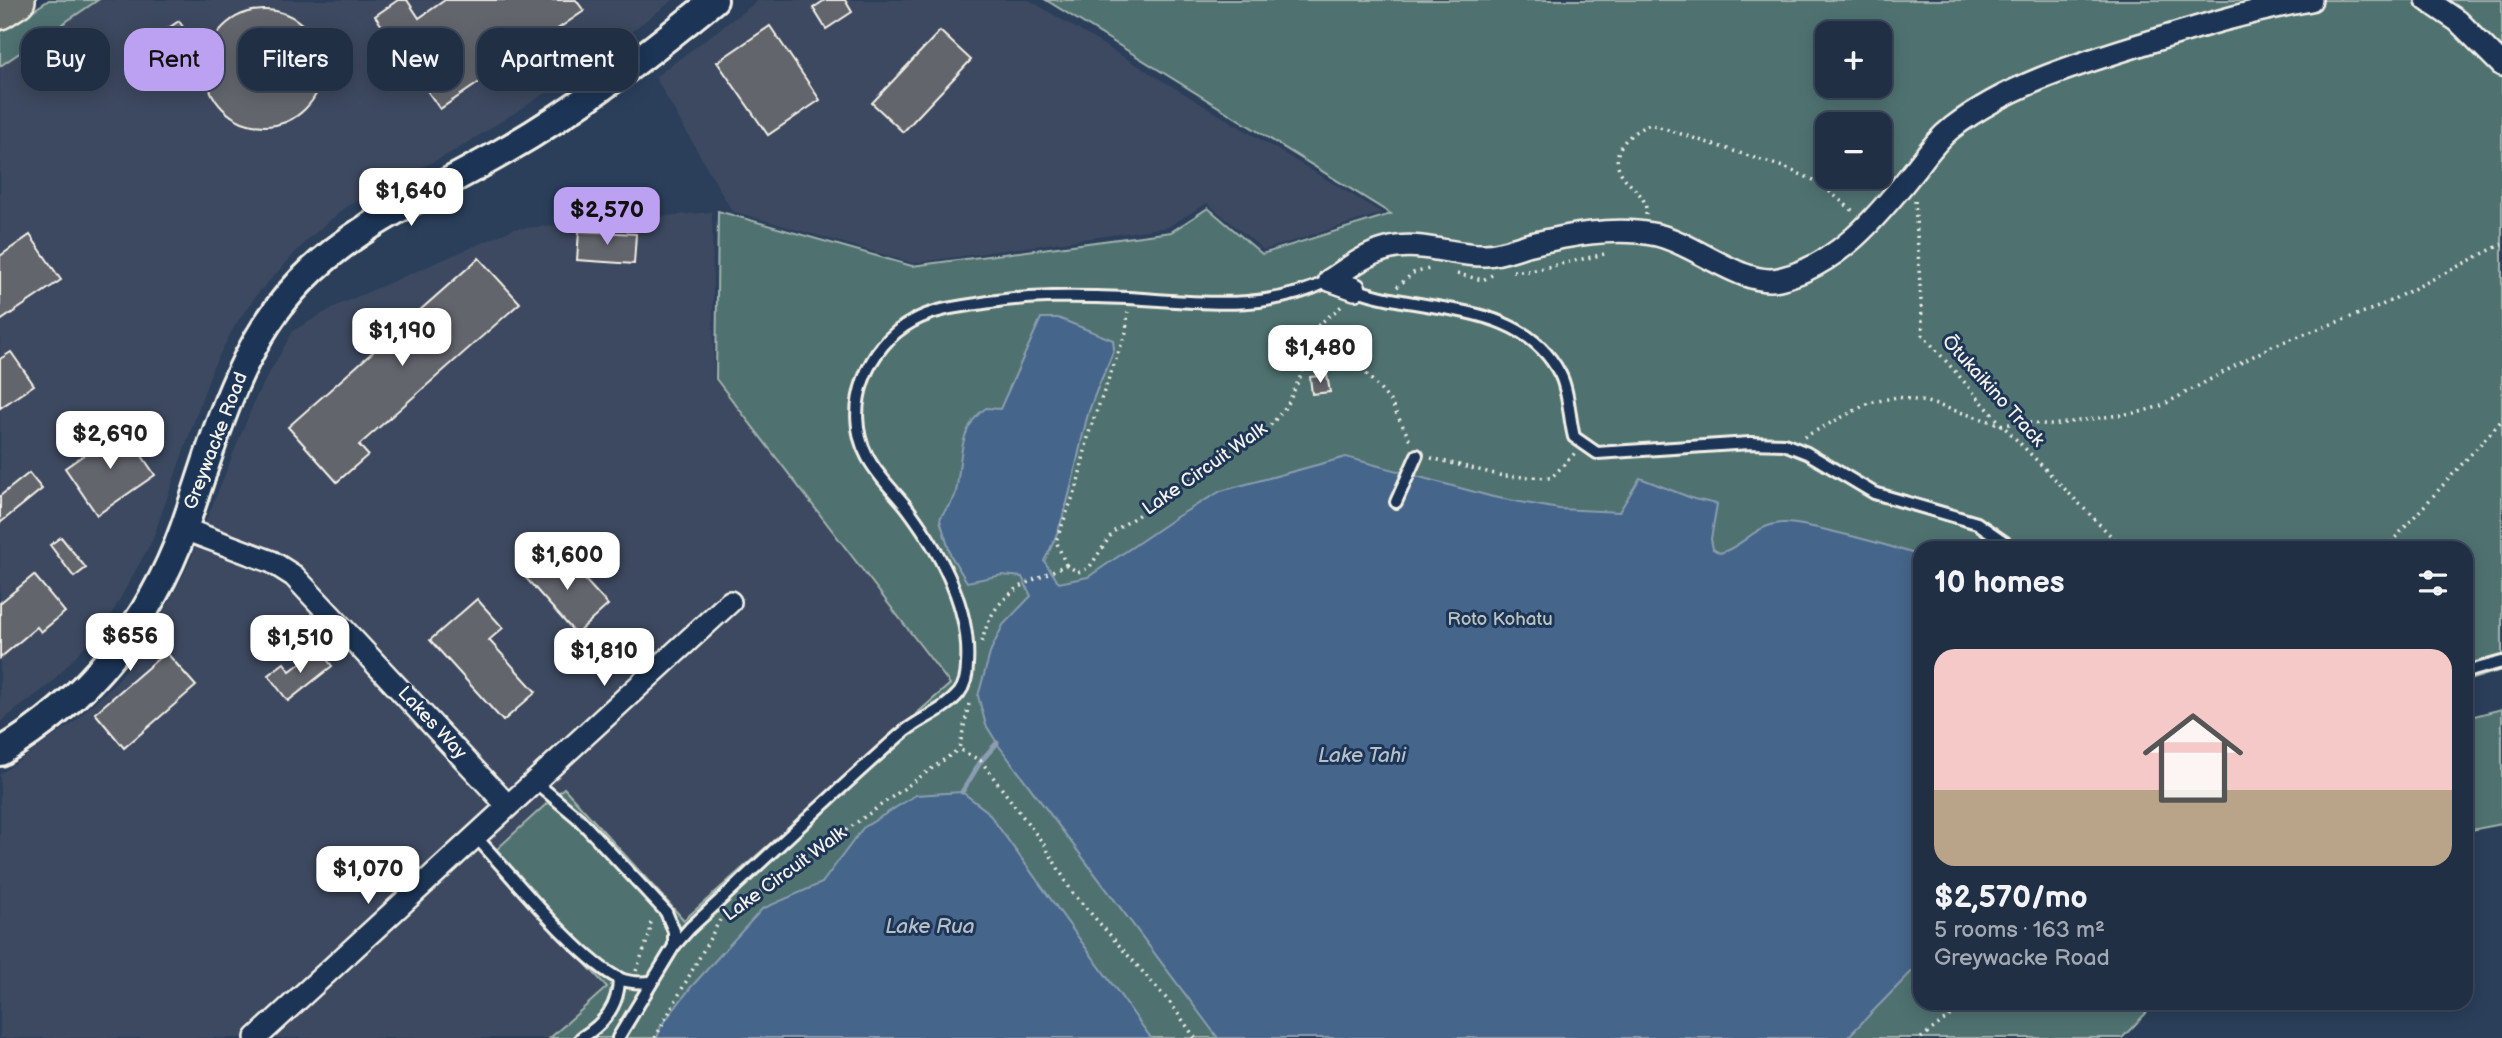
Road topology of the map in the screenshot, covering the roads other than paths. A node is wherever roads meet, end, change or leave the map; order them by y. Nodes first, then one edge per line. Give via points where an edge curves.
1 (17, 0) edge
2 (713, 0) edge
3 (2311, 0) edge
4 (2427, 0) edge
5 (0, 11) edge
6 (2502, 65) edge
7 (1330, 280) junction
8 (1355, 289) joint
9 (1417, 455) road end
10 (1395, 502) dead end
11 (184, 528) junction
12 (2003, 541) edge
13 (730, 602) dead end
14 (2502, 662) edge
15 (2473, 670) edge
16 (0, 752) edge
17 (534, 780) junction
18 (508, 805) junction
19 (475, 836) junction
20 (674, 946) junction
21 (619, 978) junction
22 (651, 982) junction
23 (256, 1038) edge
24 (581, 1038) edge
25 (618, 1038) edge

1 - 5 highway
2 - 11 street, Greywacke Road via 553,121 369,225 299,283 268,323 237,378
3 - 7 street via 2169,36 2015,89 1951,128 1837,253 1776,280 1738,271 1661,236 1625,232 1569,237 1484,255 1388,248
4 - 6 street via 2458,20
7 - 8 street
7 - 20 lane via 1306,292 1262,301 1019,296 944,310 913,321 891,337 871,359 857,410 866,455 925,534 966,626 966,675 961,690 900,734
8 - 12 lane via 1497,320 1529,336 1562,376 1574,437 1597,453 1750,443 1789,446 1874,493 1977,523
9 - 10 lane
11 - 16 street, Greywacke Road via 141,617 115,654 49,719
11 - 18 street, Lakes Way via 272,562 293,576
13 - 17 street
14 - 15 lane
17 - 18 street
17 - 20 lane via 579,818 666,912
18 - 19 street
19 - 21 lane via 571,939
19 - 23 street
20 - 22 lane
21 - 22 lane
21 - 24 lane via 612,1010
22 - 25 lane

